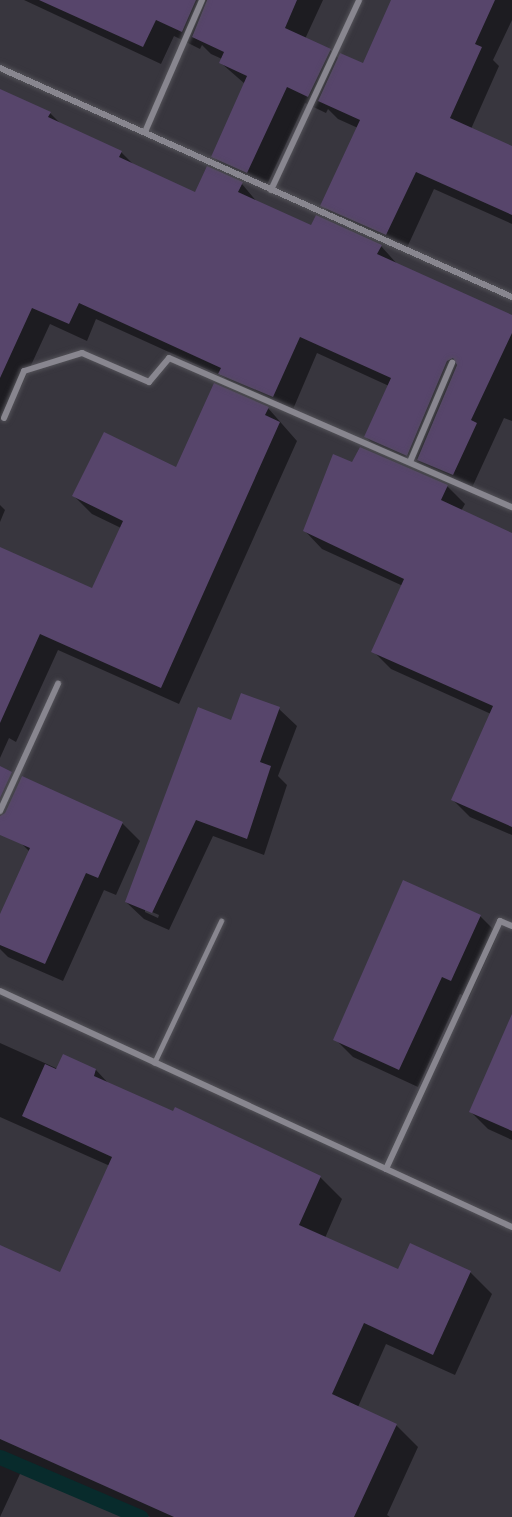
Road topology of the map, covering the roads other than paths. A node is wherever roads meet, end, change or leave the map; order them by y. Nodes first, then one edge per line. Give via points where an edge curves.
1 (202, 0) edge
2 (359, 0) edge
3 (0, 68) edge
4 (145, 132) junction
5 (271, 190) junction
6 (512, 297) edge
7 (452, 363) dead end
8 (4, 418) dead end
9 (410, 462) junction
10 (512, 507) edge
11 (58, 684) dead end
12 (0, 811) edge
13 (221, 921) dead end
14 (512, 926) edge
15 (0, 991) edge
16 (154, 1063) junction
17 (386, 1169) junction
18 (512, 1227) edge

1 - 4 street
2 - 5 street
3 - 4 street
4 - 5 street
5 - 6 street
7 - 9 street
8 - 9 street via 24,371 82,353 149,382 169,358
9 - 10 street
11 - 12 street
13 - 16 lane
14 - 17 street via 501,921
15 - 16 street
16 - 17 street
17 - 18 street

